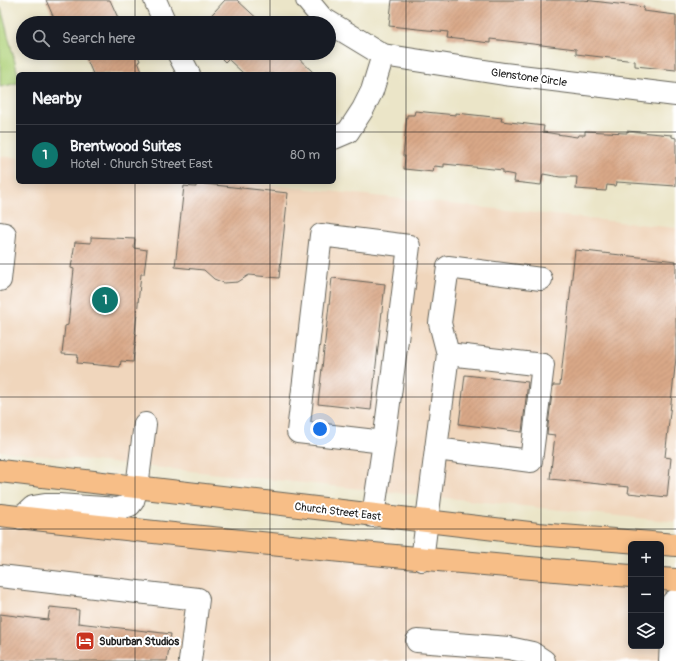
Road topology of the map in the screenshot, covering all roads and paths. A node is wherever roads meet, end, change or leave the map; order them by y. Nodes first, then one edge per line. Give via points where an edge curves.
1 (155, 0) edge
2 (307, 0) edge
3 (162, 16) edge
4 (320, 16) edge
5 (336, 26) edge
6 (383, 55) junction
7 (182, 60) edge
8 (188, 72) edge
9 (676, 95) edge
10 (336, 137) edge
11 (0, 233) edge
12 (541, 279) dead end
13 (0, 280) edge
14 (448, 354) junction
15 (145, 424) dead end
16 (384, 442) junction
17 (436, 449) junction
18 (0, 472) edge
19 (137, 487) junction
20 (10, 516) edge
21 (373, 516) junction
22 (427, 522) junction
23 (676, 545) edge
24 (422, 560) junction
25 (0, 576) edge
26 (628, 576) edge
27 (664, 578) edge
28 (676, 580) edge
29 (676, 600) edge
30 (416, 641) dead end
31 (190, 661) edge
32 (544, 661) edge
33 (670, 661) edge

1 - 3 street
2 - 4 street, Glenstone Circle
5 - 6 street, Glenstone Circle
6 - 9 street, Glenstone Circle via 504,74
6 - 10 street via 372,91 363,109 348,132
7 - 8 street
11 - 13 street via 5,234
12 - 14 street via 448,267 440,323
14 - 17 street
14 - 17 street via 543,365 531,461
15 - 19 street
16 - 16 street via 409,246 321,235 298,432
16 - 21 street
17 - 22 street
18 - 19 main road, Church Street East
19 - 20 street via 134,501 123,508 45,505
19 - 21 main road, Church Street East
20 - 24 main road
21 - 22 main road, Church Street East
22 - 23 main road, Church Street East
22 - 24 street
24 - 26 main road
25 - 31 street via 198,599
27 - 28 main road
29 - 33 street via 673,602
30 - 32 street via 509,648 532,653

